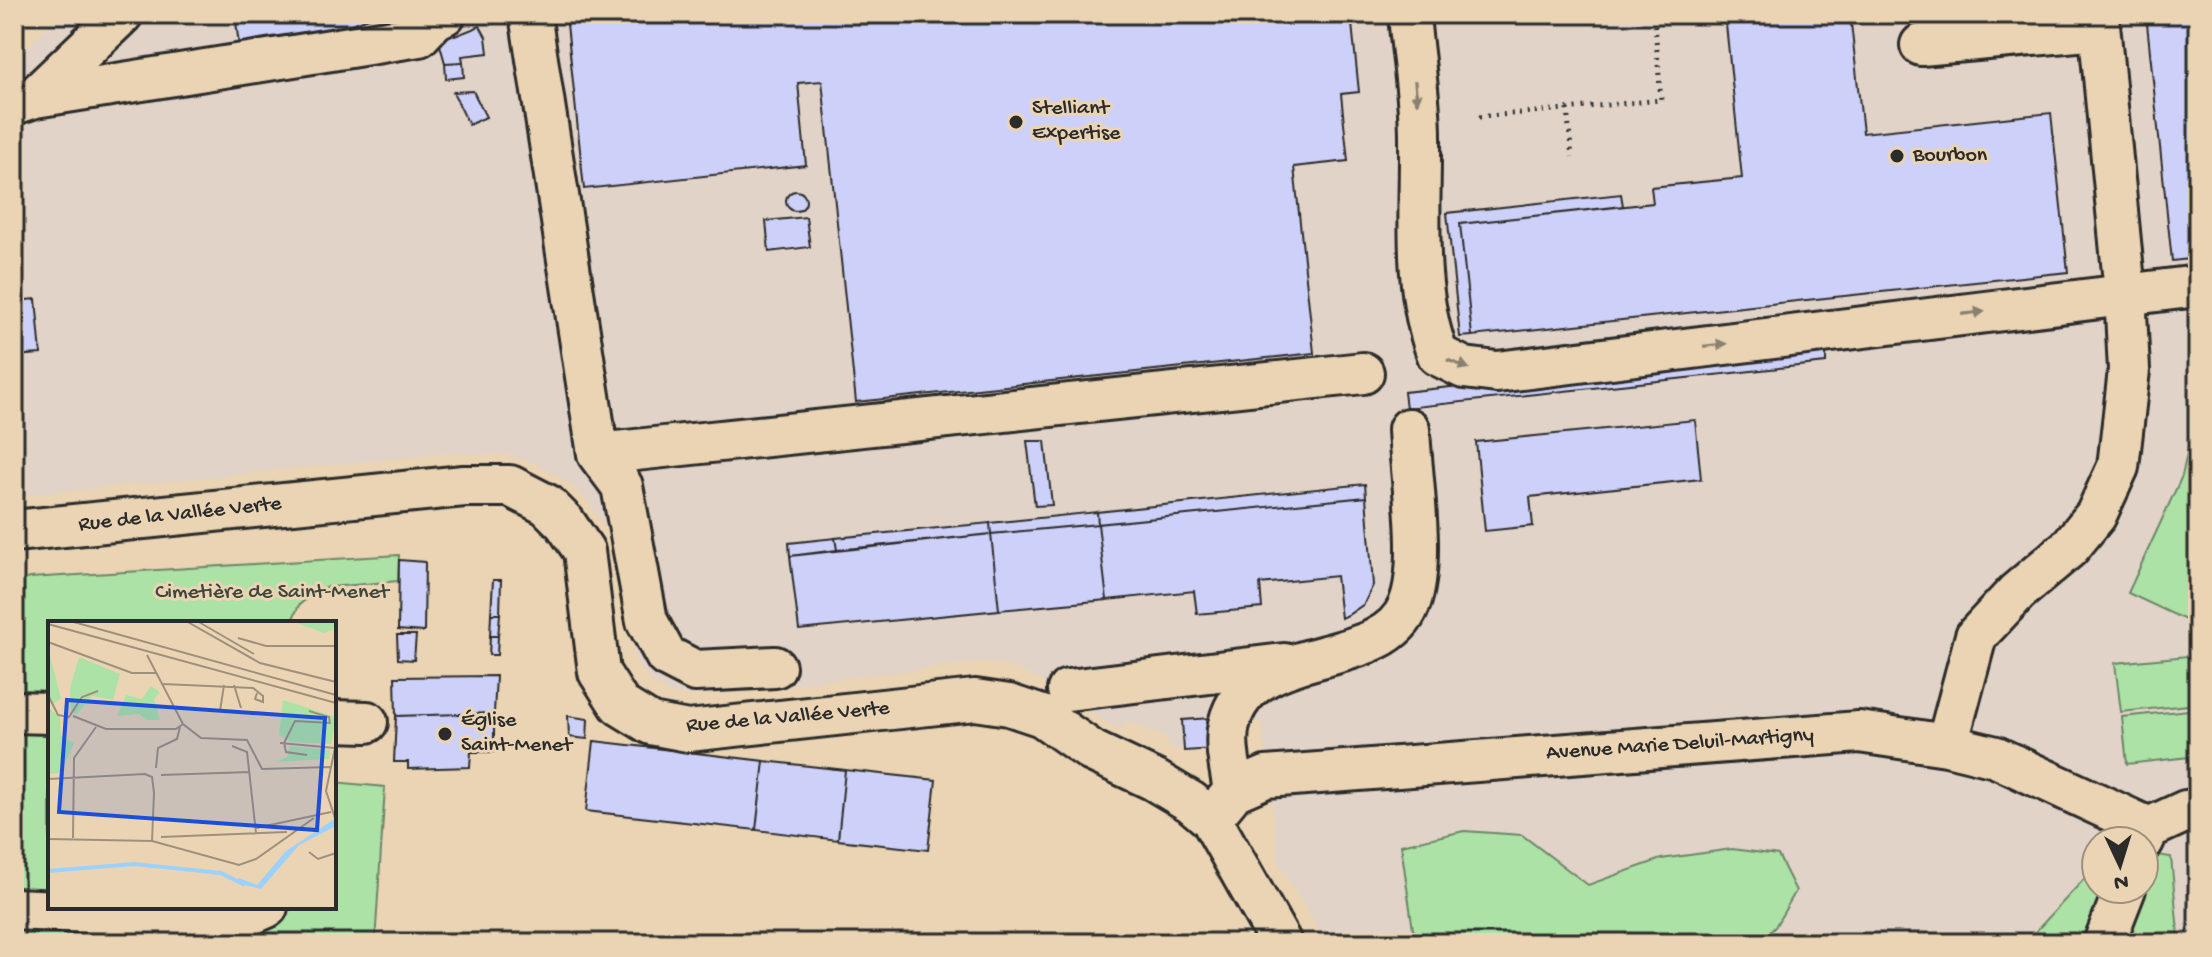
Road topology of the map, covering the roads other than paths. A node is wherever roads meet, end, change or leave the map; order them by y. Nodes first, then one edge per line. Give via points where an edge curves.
1 (122, 14) edge
2 (445, 14) edge
3 (530, 14) edge
4 (1409, 14) edge
5 (2098, 22) edge
6 (1921, 45) dead end
7 (25, 101) edge
8 (2198, 286) edge
9 (2125, 293) junction
10 (1363, 373) dead end
11 (1409, 429) dead end
12 (598, 454) junction
13 (14, 531) edge
14 (1296, 662) junction
15 (775, 667) dead end
16 (1068, 690) dead end
17 (14, 712) edge
18 (48, 713) edge
19 (1947, 745) junction
20 (1223, 805) junction
21 (2198, 810) edge
22 (2128, 825) edge
23 (2160, 826) edge
24 (2119, 905) edge
25 (14, 909) edge
26 (262, 909) edge
27 (1281, 943) edge
28 (2104, 943) edge

1 - 7 street
2 - 7 street via 419,36
3 - 12 street
4 -> 9 street via 1420,135 1417,219 1428,331 1438,355 1464,368 1497,372
5 - 6 street
5 - 9 street
8 - 9 street
9 - 19 street via 2129,370 2118,467 2096,515 2069,548 1976,636
10 - 12 street
11 - 14 street via 1418,570 1409,606 1397,627 1380,637 1338,654
12 - 15 street via 622,486 647,621 666,656 695,671
13 - 20 street, Rue de la Vallée Verte via 464,486 510,486 547,505 584,551 599,672 620,705 651,724 688,731 975,700 1042,716 1092,751 1191,802
14 - 16 street
14 - 20 street via 1251,687 1238,704 1229,725
17 - 18 street
19 - 20 street, Avenue Marie Deluil-Martigny via 1859,732 1293,774 1266,777
19 - 22 street, Avenue Marie Deluil-Martigny via 1996,757
20 - 27 street, Rue de la Vallée Verte
21 - 23 street
24 - 28 street
25 - 26 street via 240,919

